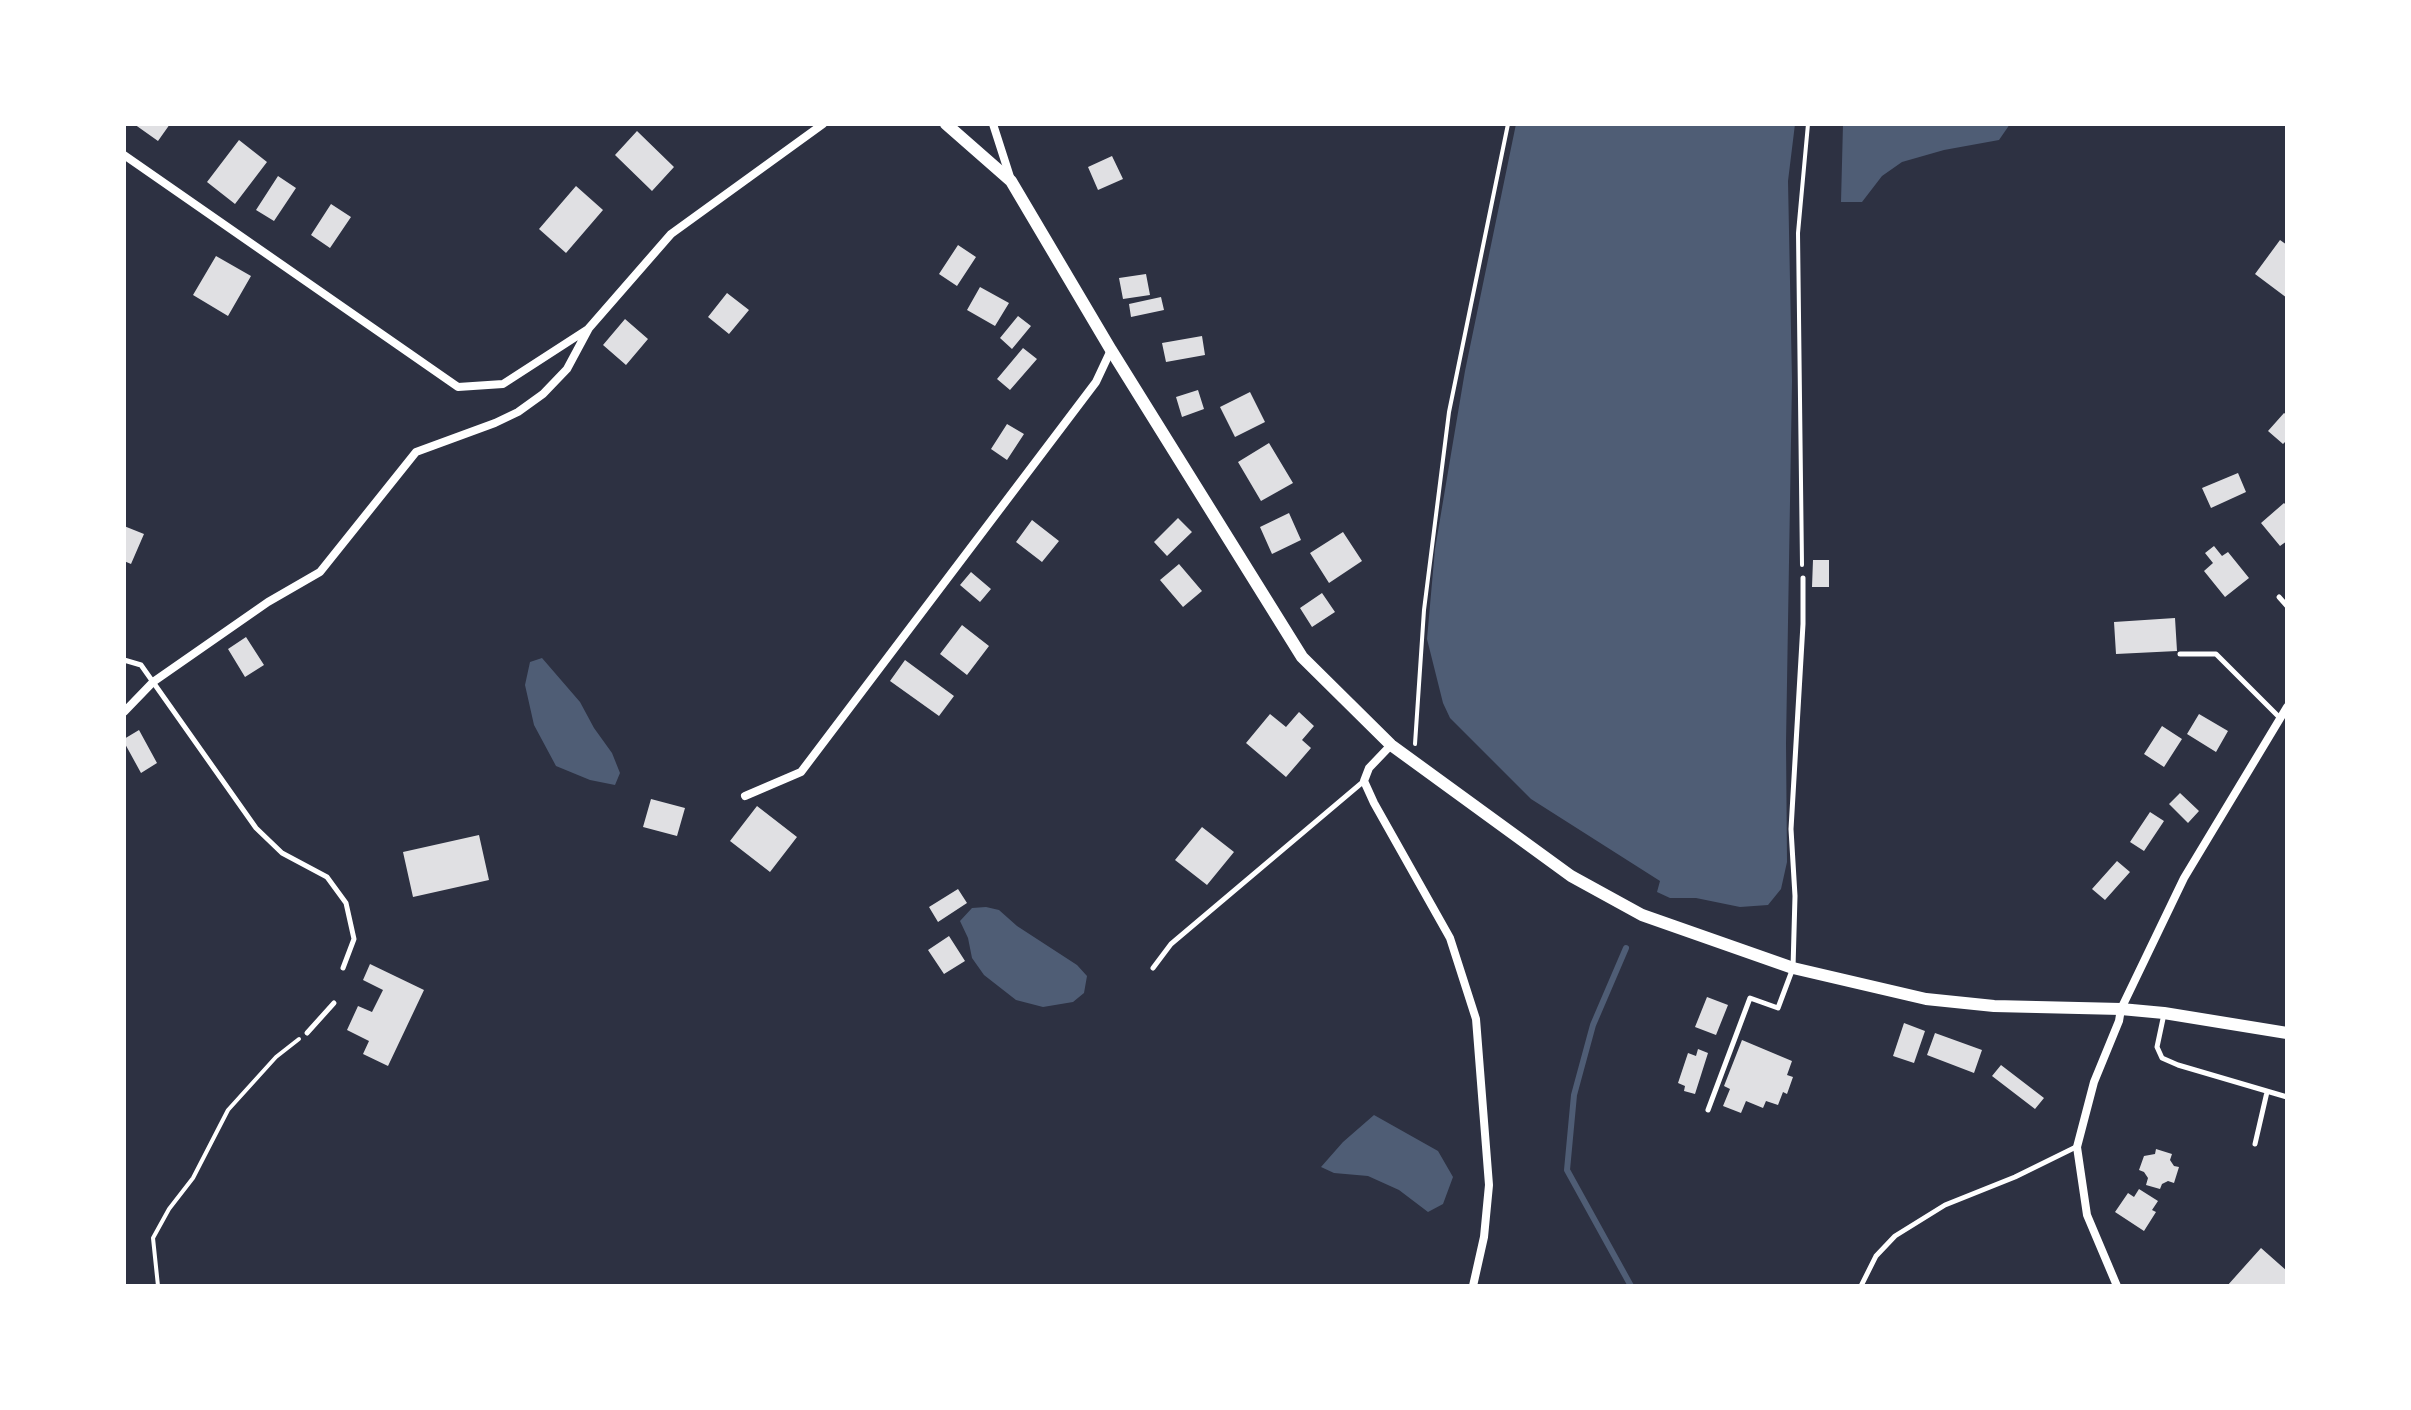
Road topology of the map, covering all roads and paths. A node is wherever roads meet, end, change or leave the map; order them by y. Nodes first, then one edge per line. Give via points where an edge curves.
1 (823, 124) edge
2 (946, 124) edge
3 (993, 124) edge
4 (1508, 124) edge
5 (1808, 124) edge
6 (124, 155) edge
7 (1011, 181) junction
8 (589, 328) junction
9 (1111, 350) junction
10 (1803, 578) joint
11 (2279, 597) dead end
12 (2287, 606) edge
13 (2180, 654) dead end
14 (124, 660) edge
15 (153, 682) junction
16 (2287, 707) edge
17 (124, 712) edge
18 (2281, 719) junction
19 (1391, 745) junction
20 (1413, 762) junction
21 (1364, 781) junction
22 (745, 796) dead end
23 (343, 968) dead end
24 (1153, 968) dead end
25 (1793, 968) junction
26 (334, 1003) dead end
27 (2121, 1009) junction
28 (2164, 1013) junction
29 (307, 1033) joint
30 (2287, 1033) edge
31 (2267, 1092) junction
32 (2287, 1097) edge
33 (1708, 1110) dead end
34 (2255, 1144) dead end
35 (2077, 1147) junction
36 (158, 1286) edge
37 (1473, 1286) edge
38 (1861, 1286) edge
39 (2117, 1286) edge

1 - 8 street via 671,234
2 - 7 street
3 - 7 street
4 - 20 path via 1449,412 1424,610
5 - 10 path via 1798,233
6 - 8 street via 458,387 503,384
7 - 9 street
8 - 15 street via 567,369 543,394 495,423 416,452 320,572
9 - 19 street via 1302,657
9 - 22 street via 1096,382 801,772
10 - 25 lane via 1791,829
11 - 12 lane
13 - 18 lane via 2216,654
14 - 15 lane via 141,665
15 - 17 street
15 - 23 lane via 256,828 282,853 327,877 346,903 354,939
16 - 18 street
18 - 27 street via 2184,878
19 - 20 street
19 - 21 street
20 - 25 street via 1571,876 1642,915
21 - 24 lane via 1171,944
21 - 37 street via 1450,938 1476,1019 1489,1185
25 - 27 street via 1926,999
25 - 33 lane via 1778,1008 1750,998
26 - 29 lane
27 - 28 street
27 - 35 street
28 - 30 street
28 - 31 lane via 2157,1047 2162,1058
29 - 36 path via 276,1057 228,1110 193,1178 169,1209 153,1238
31 - 32 lane
31 - 34 lane
35 - 38 lane via 1945,1205 1895,1236 1876,1256
35 - 39 street via 2087,1215

